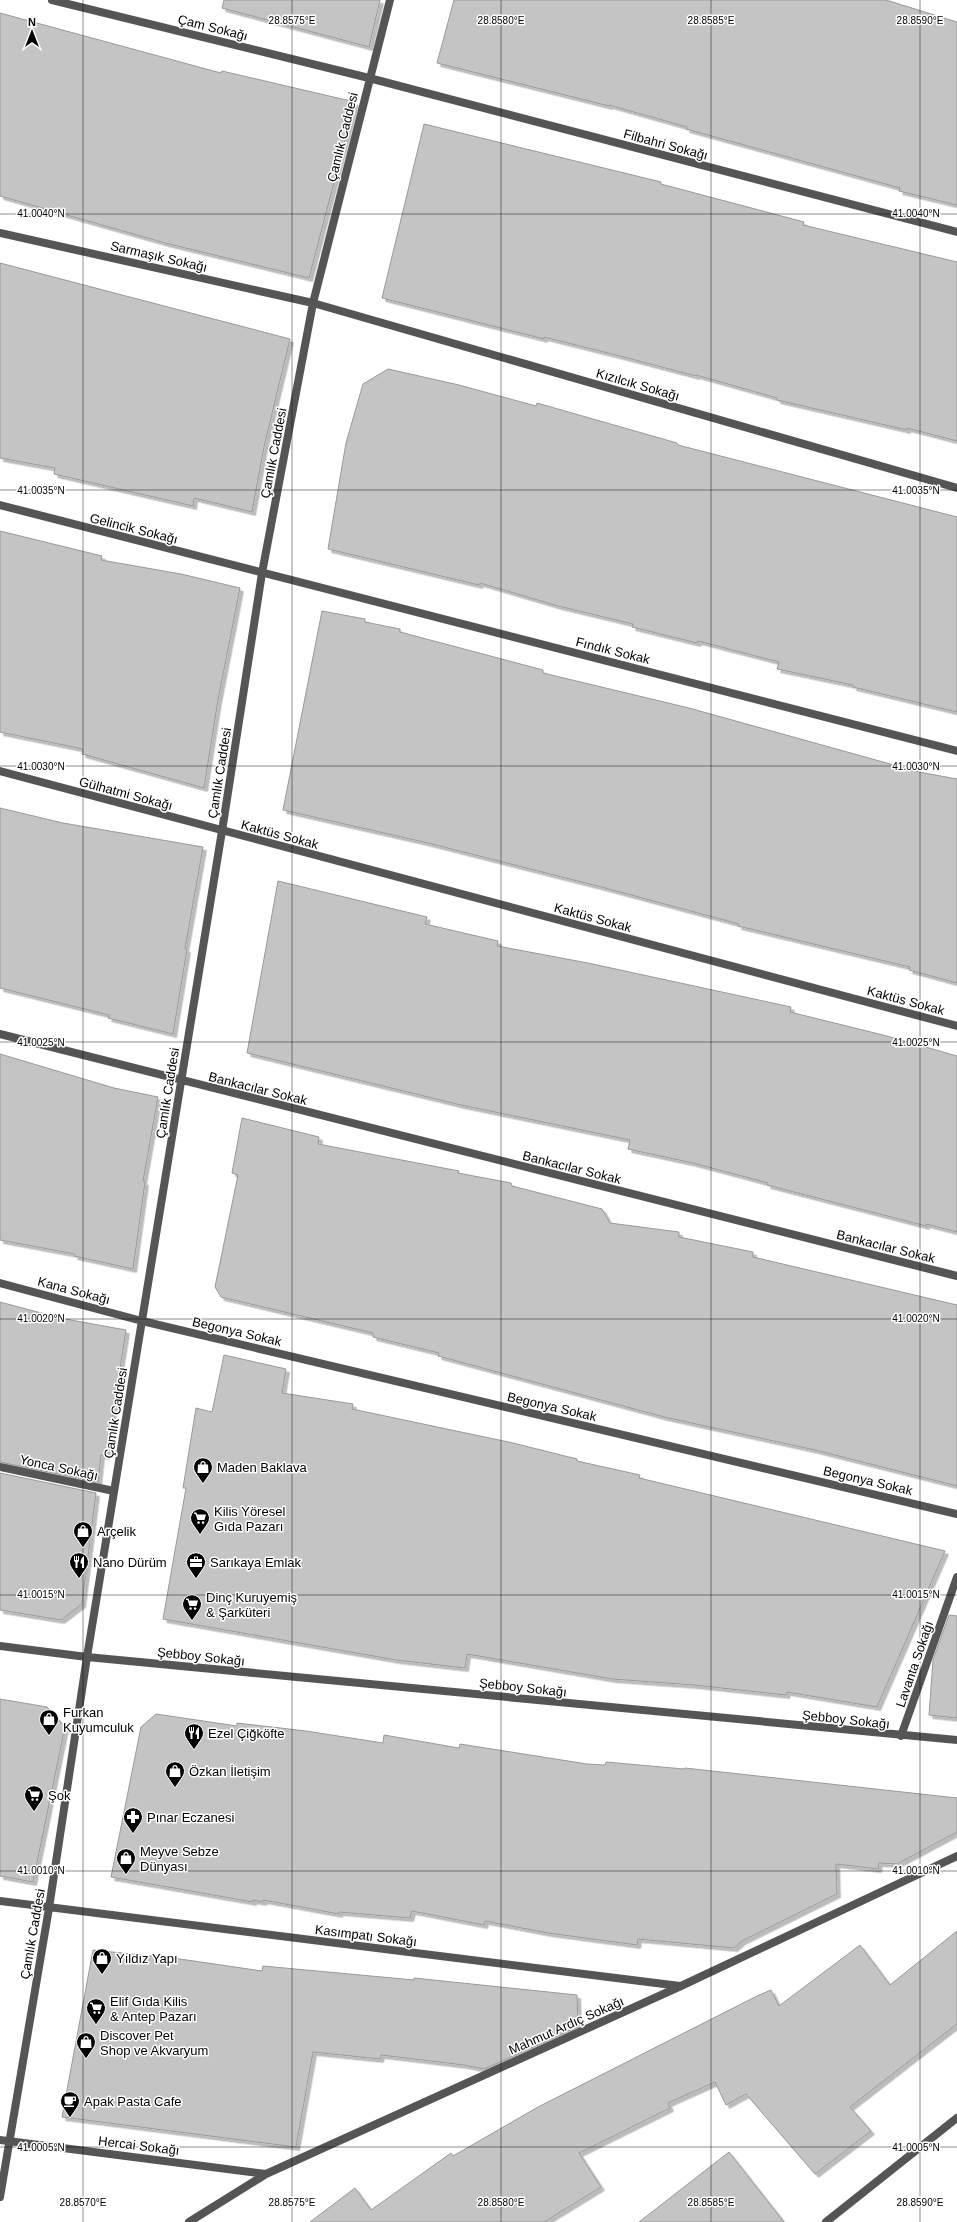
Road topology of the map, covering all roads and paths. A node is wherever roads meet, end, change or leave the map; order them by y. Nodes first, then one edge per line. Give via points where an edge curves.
1 (52, 0) edge
2 (390, 0) edge
3 (369, 78) junction
4 (957, 232) edge
5 (0, 233) edge
6 (313, 303) junction
7 (957, 488) edge
8 (0, 505) edge
9 (262, 573) junction
10 (957, 751) edge
11 (0, 771) edge
12 (222, 831) junction
13 (957, 1026) edge
14 (0, 1034) edge
15 (181, 1081) junction
16 (957, 1276) edge
17 (0, 1283) edge
18 (142, 1321) junction
19 (0, 1467) edge
20 (114, 1491) junction
21 (957, 1514) edge
22 (957, 1577) edge
23 (0, 1646) edge
24 (87, 1657) junction
25 (901, 1736) junction
26 (957, 1740) edge
27 (957, 1856) edge
28 (0, 1901) edge
29 (49, 1908) junction
30 (681, 1986) junction
31 (957, 2118) edge
32 (4, 2140) edge
33 (266, 2174) junction
34 (0, 2196) edge
35 (189, 2222) edge
36 (826, 2222) edge

1 - 3 street, Çam Sokağı
2 - 3 street, Çamlık Caddesi
3 - 4 street, Filbahri Sokağı
3 - 6 street, Çamlık Caddesi
5 - 6 street, Sarmaşık Sokağı
6 - 7 street, Kızılcık Sokağı
6 - 9 street, Çamlık Caddesi
8 - 9 street, Gelincik Sokağı
9 - 10 street, Fındık Sokak
9 - 12 street, Çamlık Caddesi
11 - 12 street, Gülhatmi Sokağı
12 - 13 street, Kaktüs Sokak
12 - 15 street, Çamlık Caddesi
14 - 15 street, Bankacılar Sokak
15 - 16 street, Bankacılar Sokak
15 - 18 street, Çamlık Caddesi
17 - 18 street, Kana Sokağı
18 - 20 street, Çamlık Caddesi
18 - 21 street, Begonya Sokak
19 - 20 street, Yonca Sokağı
20 - 24 street, Çamlık Caddesi
22 - 25 street, Lavanta Sokağı
23 - 24 street, Şebboy Sokağı
24 - 25 street, Şebboy Sokağı
24 - 29 street, Çamlık Caddesi
25 - 26 street, Şebboy Sokağı
27 - 30 street, Mahmut Ardıç Sokağı
28 - 29 street, Kasımpatı Sokağı
29 - 30 street, Kasımpatı Sokağı
29 - 32 street, Çamlık Caddesi
30 - 33 street, Mahmut Ardıç Sokağı
31 - 36 street
32 - 33 street, Hercai Sokağı
32 - 34 street, Çamlık Caddesi
33 - 35 street, Mahmut Ardıç Sokağı

